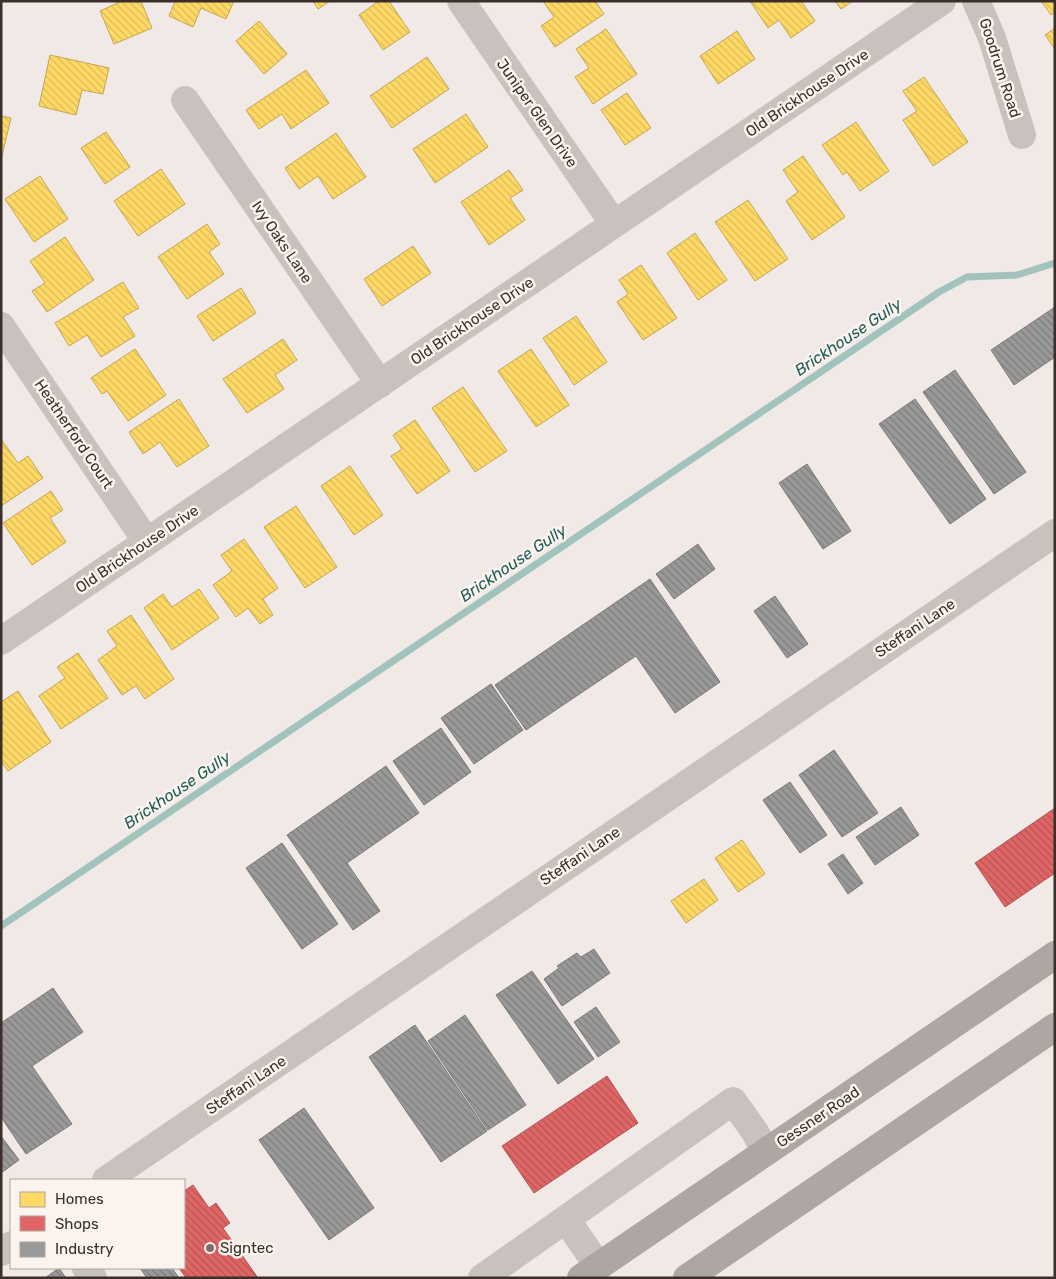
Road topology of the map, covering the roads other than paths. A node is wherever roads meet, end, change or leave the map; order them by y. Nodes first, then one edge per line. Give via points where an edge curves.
1 (461, 1) edge
2 (942, 1) edge
3 (976, 1) edge
4 (185, 100) dead end
5 (1022, 135) dead end
6 (614, 224) junction
7 (1, 326) edge
8 (380, 384) junction
9 (1055, 533) edge
10 (147, 542) junction
11 (1, 641) edge
12 (1055, 955) edge
13 (1055, 1027) edge
14 (766, 1152) junction
15 (107, 1179) edge
16 (566, 1219) junction
17 (589, 1272) edge
18 (482, 1278) edge
19 (687, 1278) edge

1 - 6 street, Juniper Glen Drive
2 - 6 street, Old Brickhouse Drive
3 - 5 street, Goodrum Road via 992,38
4 - 8 street, Ivy Oaks Lane
6 - 8 street, Old Brickhouse Drive
7 - 10 street, Heatherford Court
8 - 10 street, Old Brickhouse Drive
9 - 15 street, Steffani Lane
10 - 11 street, Old Brickhouse Drive
12 - 14 main road, Gessner Road
13 - 19 main road
14 - 16 street via 733,1102
14 - 17 main road, Gessner Road
16 - 17 street
16 - 18 street

